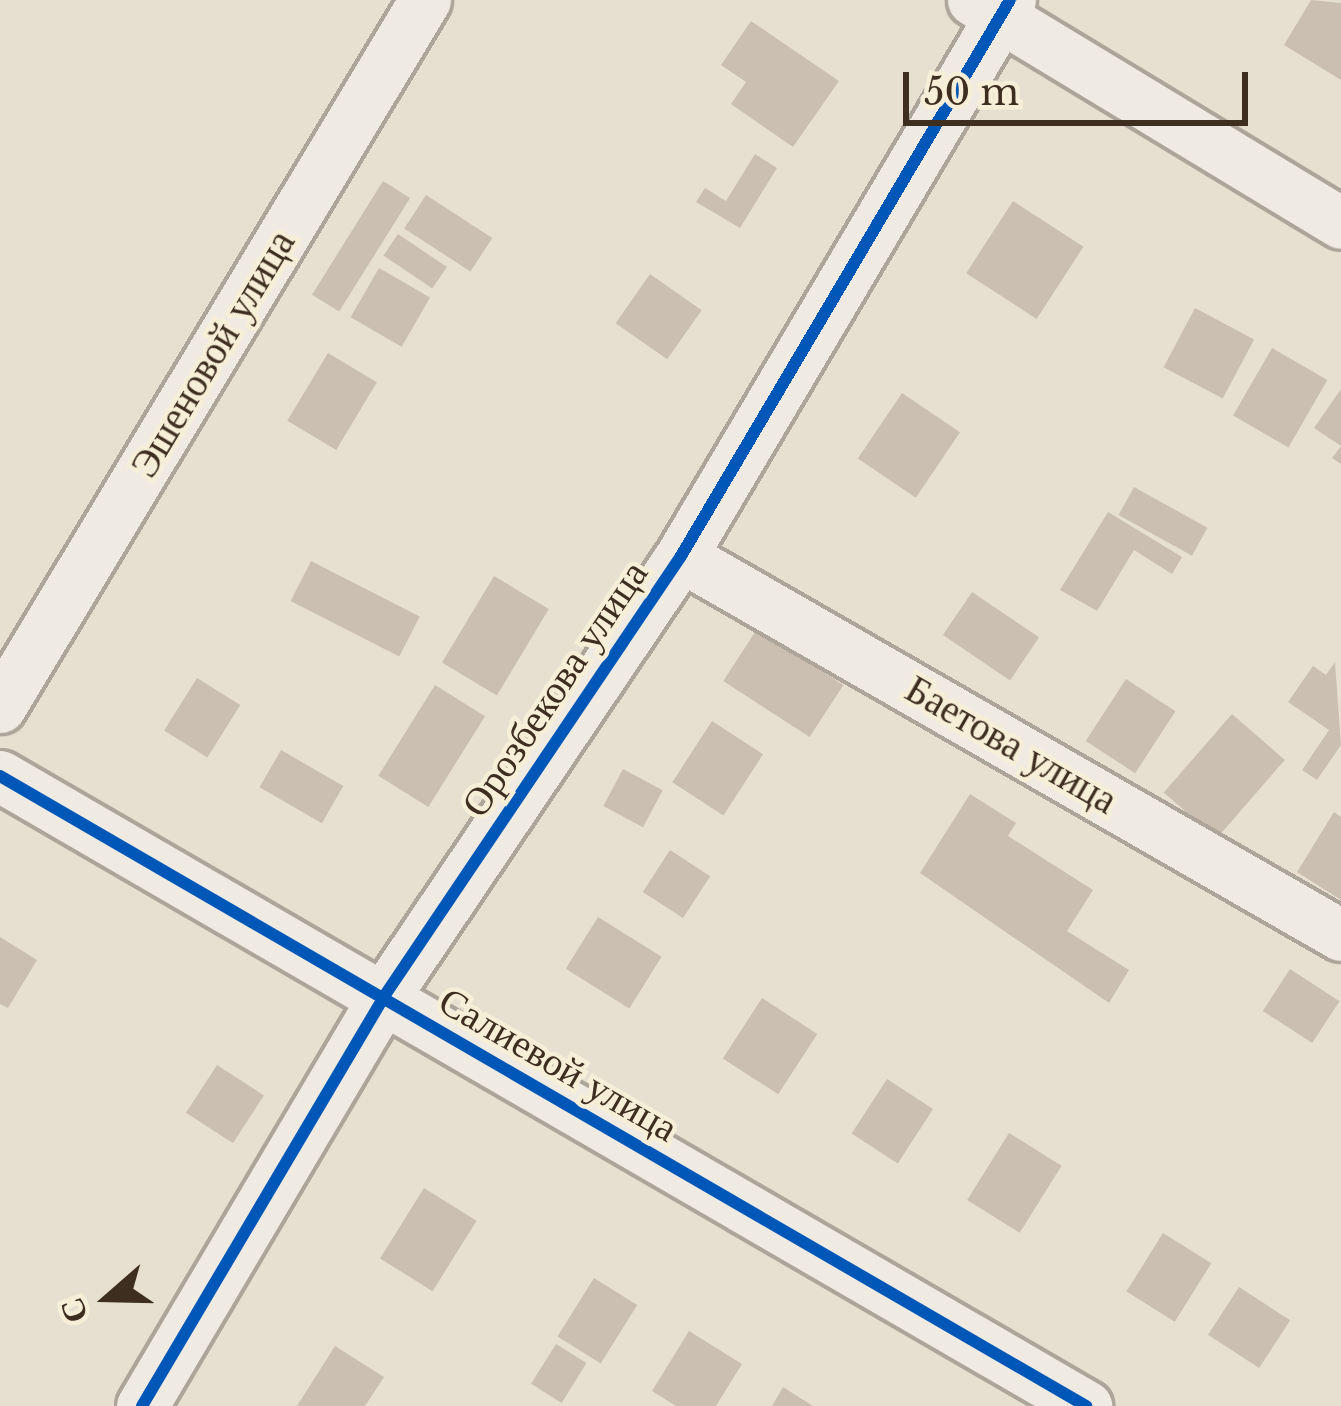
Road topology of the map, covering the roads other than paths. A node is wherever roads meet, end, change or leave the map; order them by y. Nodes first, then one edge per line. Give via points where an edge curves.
1 (425, 0) edge
2 (994, 5) edge
3 (1341, 224) edge
4 (681, 556) junction
5 (0, 707) edge
6 (0, 776) edge
7 (1341, 935) edge
8 (383, 998) junction
9 (142, 1406) edge
10 (1085, 1406) edge

1 - 5 street, Эшеновой улица
2 - 3 street
2 - 4 street, Орозбекова улица
4 - 7 street, Баетова улица
4 - 8 street, Орозбекова улица
6 - 8 street, Салиевой улица
8 - 9 street, Орозбекова улица
8 - 10 street, Салиевой улица

